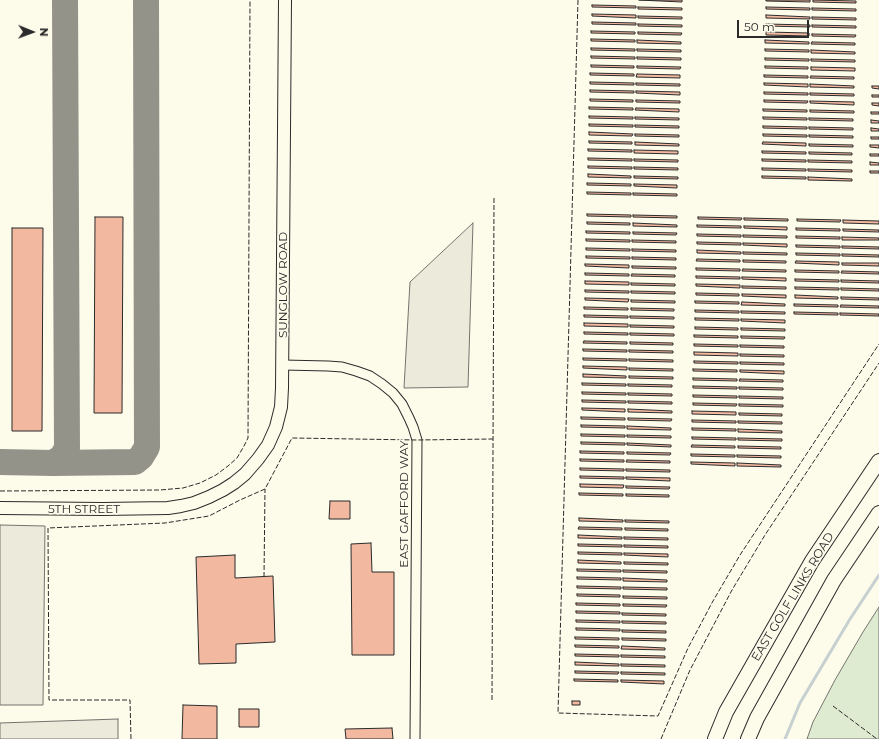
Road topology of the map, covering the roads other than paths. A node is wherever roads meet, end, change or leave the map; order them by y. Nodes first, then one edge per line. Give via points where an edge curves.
1 (285, 0) edge
2 (283, 365) junction
3 (879, 461) edge
4 (0, 508) edge
5 (168, 508) joint
6 (879, 512) edge
7 (415, 739) edge
8 (715, 739) edge
9 (748, 739) edge

1 - 2 street, SUNGLOW ROAD
2 - 5 street, SUNGLOW ROAD via 281,407 276,427 258,459 245,474 223,490 194,503
2 - 7 street, EAST GAFFORD WAY via 342,367 370,376 393,393 410,418 417,440
3 - 8 main road, EAST GOLF LINKS ROAD via 812,561 726,712
4 - 5 street, 5TH STREET
6 - 9 main road via 834,580 757,718

